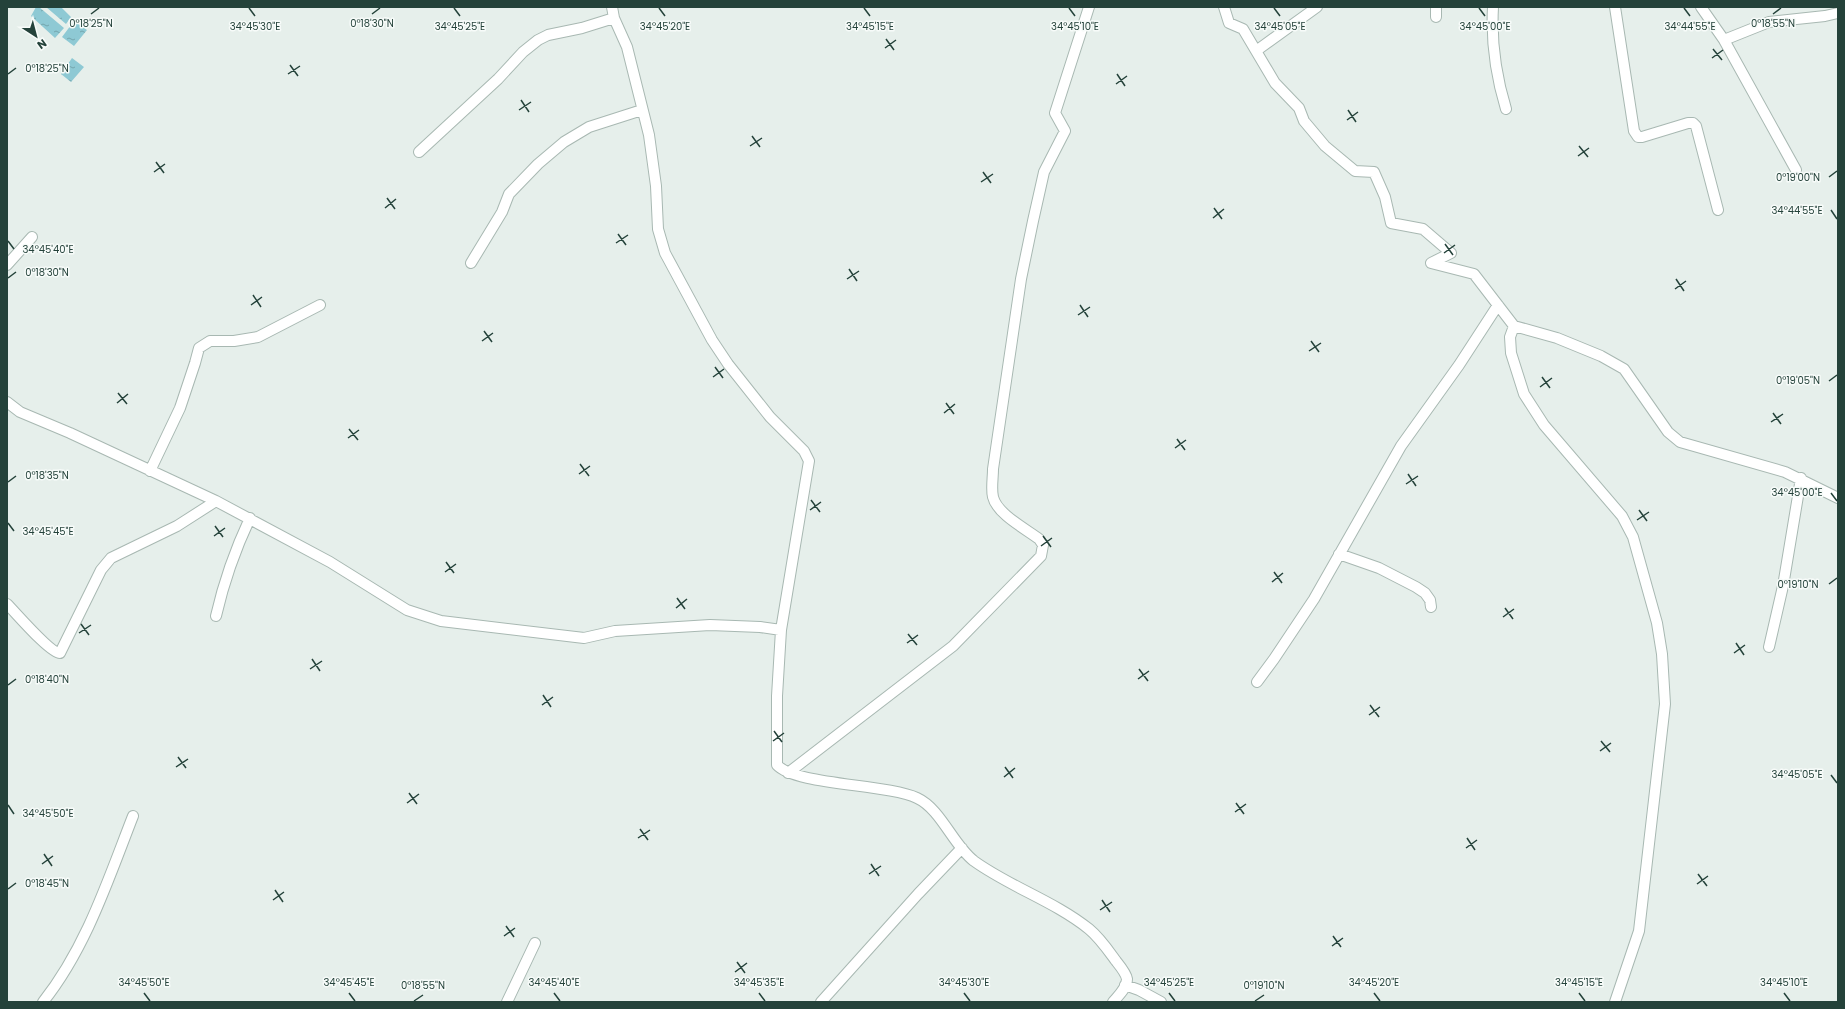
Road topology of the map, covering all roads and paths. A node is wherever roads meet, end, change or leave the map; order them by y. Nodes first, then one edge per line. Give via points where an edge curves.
1 (612, 7) edge
2 (1089, 7) edge
3 (1224, 7) edge
4 (1317, 7) edge
5 (1493, 7) edge
6 (1615, 7) edge
7 (1701, 7) edge
8 (1838, 13) edge
9 (614, 18) junction
10 (1724, 40) junction
11 (1256, 51) junction
12 (1506, 109) dead end
13 (642, 110) junction
14 (419, 152) dead end
15 (1796, 170) dead end
16 (1718, 210) dead end
17 (32, 237) dead end
18 (471, 263) dead end
19 (7, 265) edge
20 (320, 305) dead end
21 (1498, 305) junction
22 (1514, 326) junction
23 (7, 402) edge
24 (150, 471) junction
25 (1801, 478) junction
26 (1838, 498) edge
27 (216, 501) junction
28 (250, 518) junction
29 (1339, 554) junction
30 (7, 604) edge
31 (1431, 607) dead end
32 (216, 616) dead end
33 (781, 630) junction
34 (1769, 647) dead end
35 (1257, 682) dead end
36 (788, 773) junction
37 (133, 816) dead end
38 (962, 848) junction
39 (535, 943) dead end
40 (1125, 985) junction
41 (43, 1002) edge
42 (507, 1002) edge
43 (820, 1002) edge
44 (1113, 1002) edge
45 (1161, 1002) edge
46 (1615, 1002) edge

1 - 9 street
2 - 36 street via 1055,113 1065,131 1044,172 1021,279 993,469 995,502 1001,511 1040,539 1043,544 1041,556 953,646
3 - 11 street via 1229,23 1243,29
4 - 11 street
5 - 12 street via 1497,78
6 - 16 street via 1634,131 1638,137 1642,137 1688,123 1696,126
7 - 10 street
8 - 10 street via 1769,22
9 - 13 street via 627,47
9 - 14 street via 548,35 538,40
10 - 15 street
11 - 21 street via 1275,83 1299,108 1304,121 1325,146 1355,171 1374,172 1385,197 1391,223 1423,229 1451,253 1431,263 1474,274
13 - 18 street via 590,127 564,142 538,164 509,194 502,212
13 - 33 street via 654,160 658,229 673,270 712,340 742,384 808,456 798,536
17 - 19 street
20 - 24 street via 258,337 210,341 199,348 180,408
21 - 22 street
21 - 29 street via 1401,446
22 - 25 street via 1557,338 1601,356 1624,369 1668,432 1680,442
22 - 46 street via 1510,337 1511,353 1524,394 1544,425 1622,516 1633,537 1654,609 1662,654 1664,704 1639,930
23 - 24 street via 20,412
24 - 27 street
25 - 26 street
25 - 34 street via 1783,586
27 - 28 street
27 - 30 street via 177,526 111,558 101,570 60,653 46,644
28 - 32 street via 224,582
28 - 33 street via 330,562 407,610 440,621 584,638 615,632 710,625 760,626
29 - 31 street via 1379,568 1416,587 1425,593
29 - 35 street via 1314,599
33 - 36 street via 776,757 777,765
36 - 38 street via 917,798 927,805
37 - 41 street via 87,932 56,986
38 - 40 street via 974,861 1089,929 1124,972 1127,979
38 - 43 street
39 - 42 street
40 - 44 street
40 - 45 street

